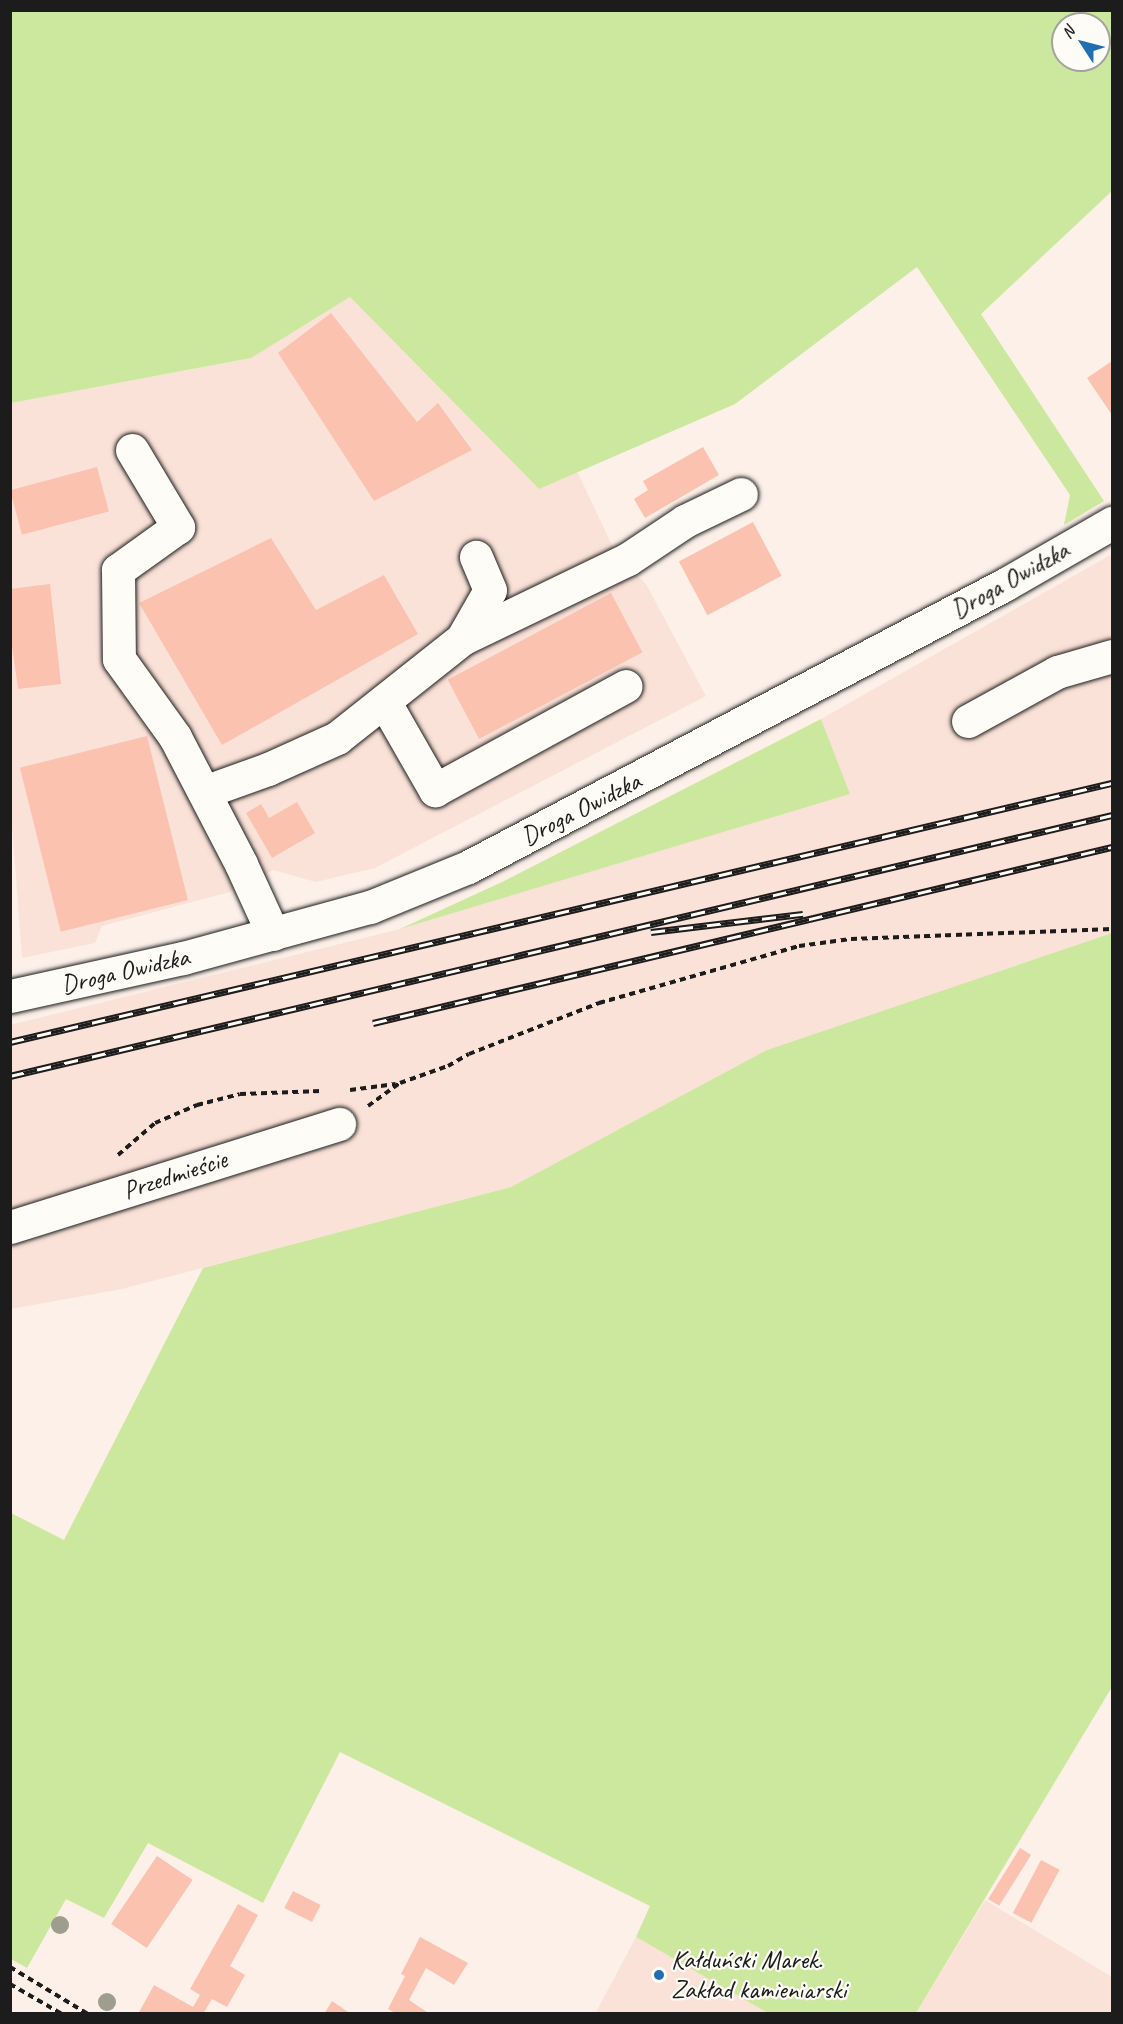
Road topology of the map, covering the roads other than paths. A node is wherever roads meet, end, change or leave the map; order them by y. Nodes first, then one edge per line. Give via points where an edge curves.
1 (132, 450) dead end
2 (741, 494) dead end
3 (1113, 523) edge
4 (476, 557) dead end
5 (462, 639) junction
6 (1113, 656) edge
7 (626, 686) dead end
8 (384, 701) junction
9 (968, 721) dead end
10 (204, 792) junction
11 (273, 934) junction
12 (10, 996) edge
13 (339, 1124) road end
14 (10, 1227) edge

1 - 10 street via 178,527 118,570 119,659 175,737
2 - 5 street via 685,521 628,559
3 - 11 street, Droga Owidzka via 1004,585 468,867 370,907
4 - 5 street via 490,590
5 - 8 street
6 - 9 street via 1057,672
7 - 8 street via 435,790
8 - 10 street via 337,738
10 - 11 street
11 - 12 street, Droga Owidzka
13 - 14 street, Przedmieście

